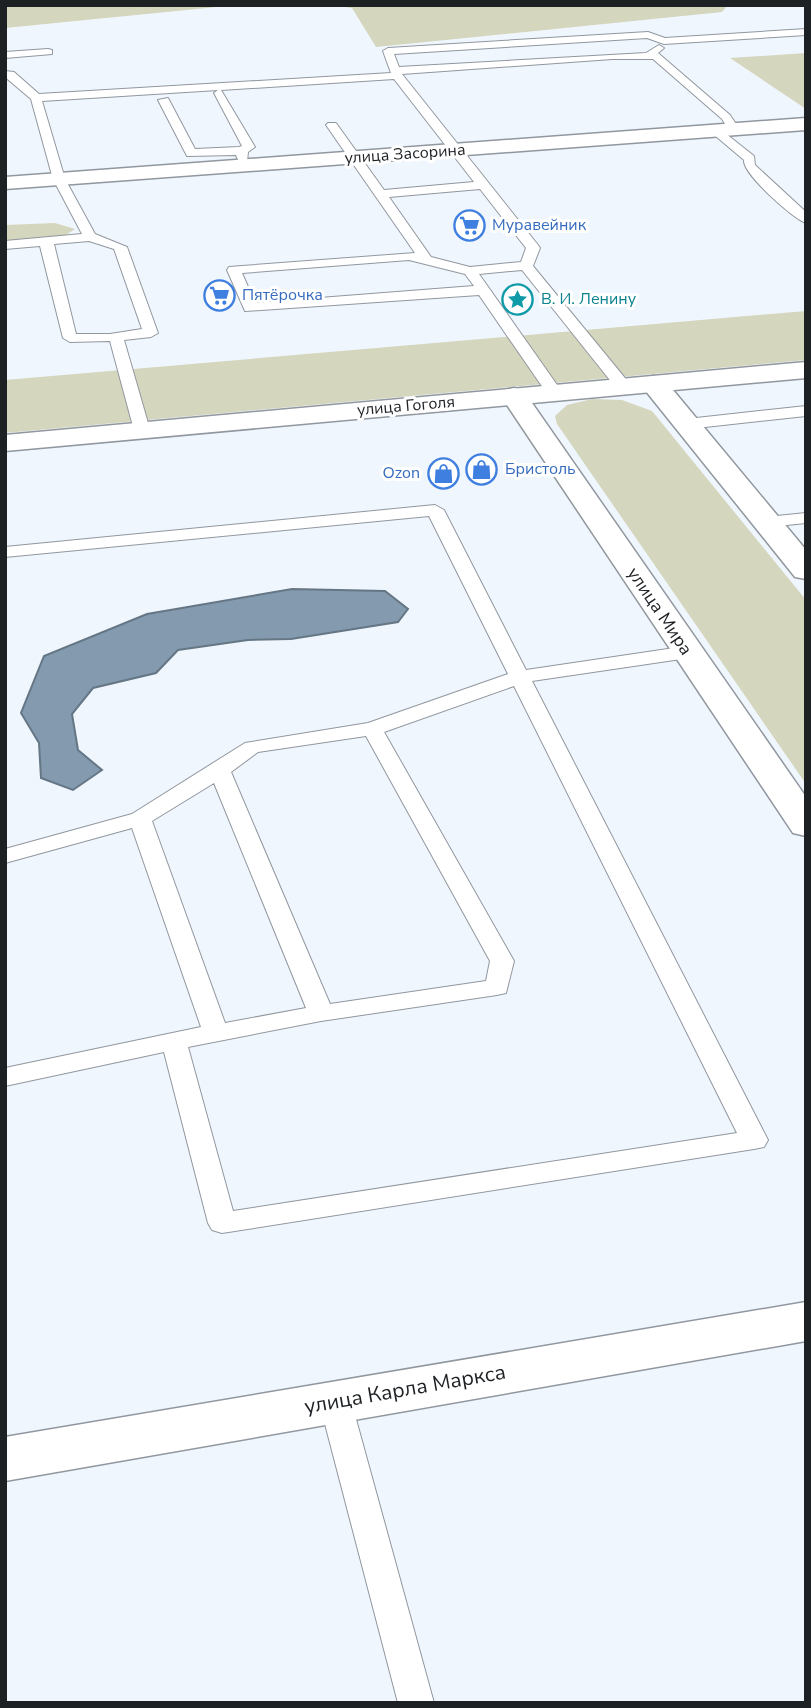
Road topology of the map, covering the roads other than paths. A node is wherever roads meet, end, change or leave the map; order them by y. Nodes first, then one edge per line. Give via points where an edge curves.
1 (806, 32) edge
2 (664, 41) junction
3 (48, 52) dead end
4 (5, 55) edge
5 (656, 57) junction
6 (396, 73) junction
7 (5, 74) edge
8 (220, 93) dead end
9 (36, 98) junction
10 (164, 100) dead end
11 (806, 124) edge
12 (332, 125) dead end
13 (725, 130) junction
14 (456, 150) junction
15 (356, 157) junction
16 (243, 158) junction
17 (59, 179) junction
18 (5, 183) edge
19 (483, 185) junction
20 (381, 194) junction
21 (806, 219) edge
22 (90, 237) junction
23 (46, 241) junction
24 (5, 245) edge
25 (426, 260) junction
26 (526, 266) junction
27 (470, 271) junction
28 (483, 290) junction
29 (106, 338) dead end
30 (806, 370) edge
31 (654, 384) junction
32 (623, 386) junction
33 (554, 393) junction
34 (514, 396) junction
35 (806, 411) edge
36 (687, 424) junction
37 (142, 430) junction
38 (5, 443) edge
39 (806, 518) edge
40 (767, 522) junction
41 (5, 552) edge
42 (806, 570) edge
43 (688, 652) junction
44 (520, 677) junction
45 (372, 729) junction
46 (220, 770) junction
47 (141, 819) junction
48 (806, 825) edge
49 (5, 856) edge
50 (321, 1013) junction
51 (216, 1033) junction
52 (174, 1041) junction
53 (5, 1077) edge
54 (806, 1321) edge
55 (335, 1401) junction
56 (5, 1459) edge
57 (416, 1703) edge

1 - 2 lane
2 - 5 lane via 667,45 651,52
2 - 6 lane via 648,35 388,51
3 - 4 lane
5 - 6 lane via 612,56
5 - 13 lane via 726,117
6 - 9 lane
6 - 14 lane
7 - 9 lane
8 - 16 lane via 249,147
9 - 17 lane
10 - 16 lane via 191,153
11 - 13 street, улица Засорина
12 - 15 lane
13 - 14 street, улица Засорина
13 - 21 lane via 750,159 749,166
14 - 15 street, улица Засорина
14 - 19 lane
15 - 16 street, улица Засорина
15 - 20 lane
16 - 17 street, улица Засорина
17 - 18 street, улица Засорина
17 - 22 lane
19 - 20 lane
19 - 26 lane via 533,248
20 - 25 lane
22 - 23 lane
22 - 37 lane via 120,247 151,332 116,336
23 - 24 lane
23 - 29 lane via 70,338
25 - 27 lane
25 - 28 lane via 409,256 234,270 250,307
26 - 27 lane
26 - 32 lane
27 - 28 lane
28 - 33 lane
30 - 31 street, улица Гоголя
31 - 32 street, улица Гоголя
31 - 36 street
32 - 33 street, улица Гоголя
33 - 34 street, улица Гоголя
34 - 37 street, улица Гоголя
34 - 43 street, улица Мира
35 - 36 lane
36 - 40 street
37 - 38 street, улица Гоголя
39 - 40 lane
40 - 42 street
41 - 44 lane via 435,510
43 - 44 lane
43 - 48 street, улица Мира
44 - 45 lane
44 - 52 lane via 754,1140 222,1223
45 - 46 lane via 252,747
45 - 50 lane via 502,961 497,987
46 - 47 lane
46 - 50 lane
47 - 49 lane
47 - 51 lane
50 - 51 lane
51 - 52 lane
52 - 53 lane
54 - 55 street, улица Карла Маркса
55 - 56 street, улица Карла Маркса
55 - 57 lane

